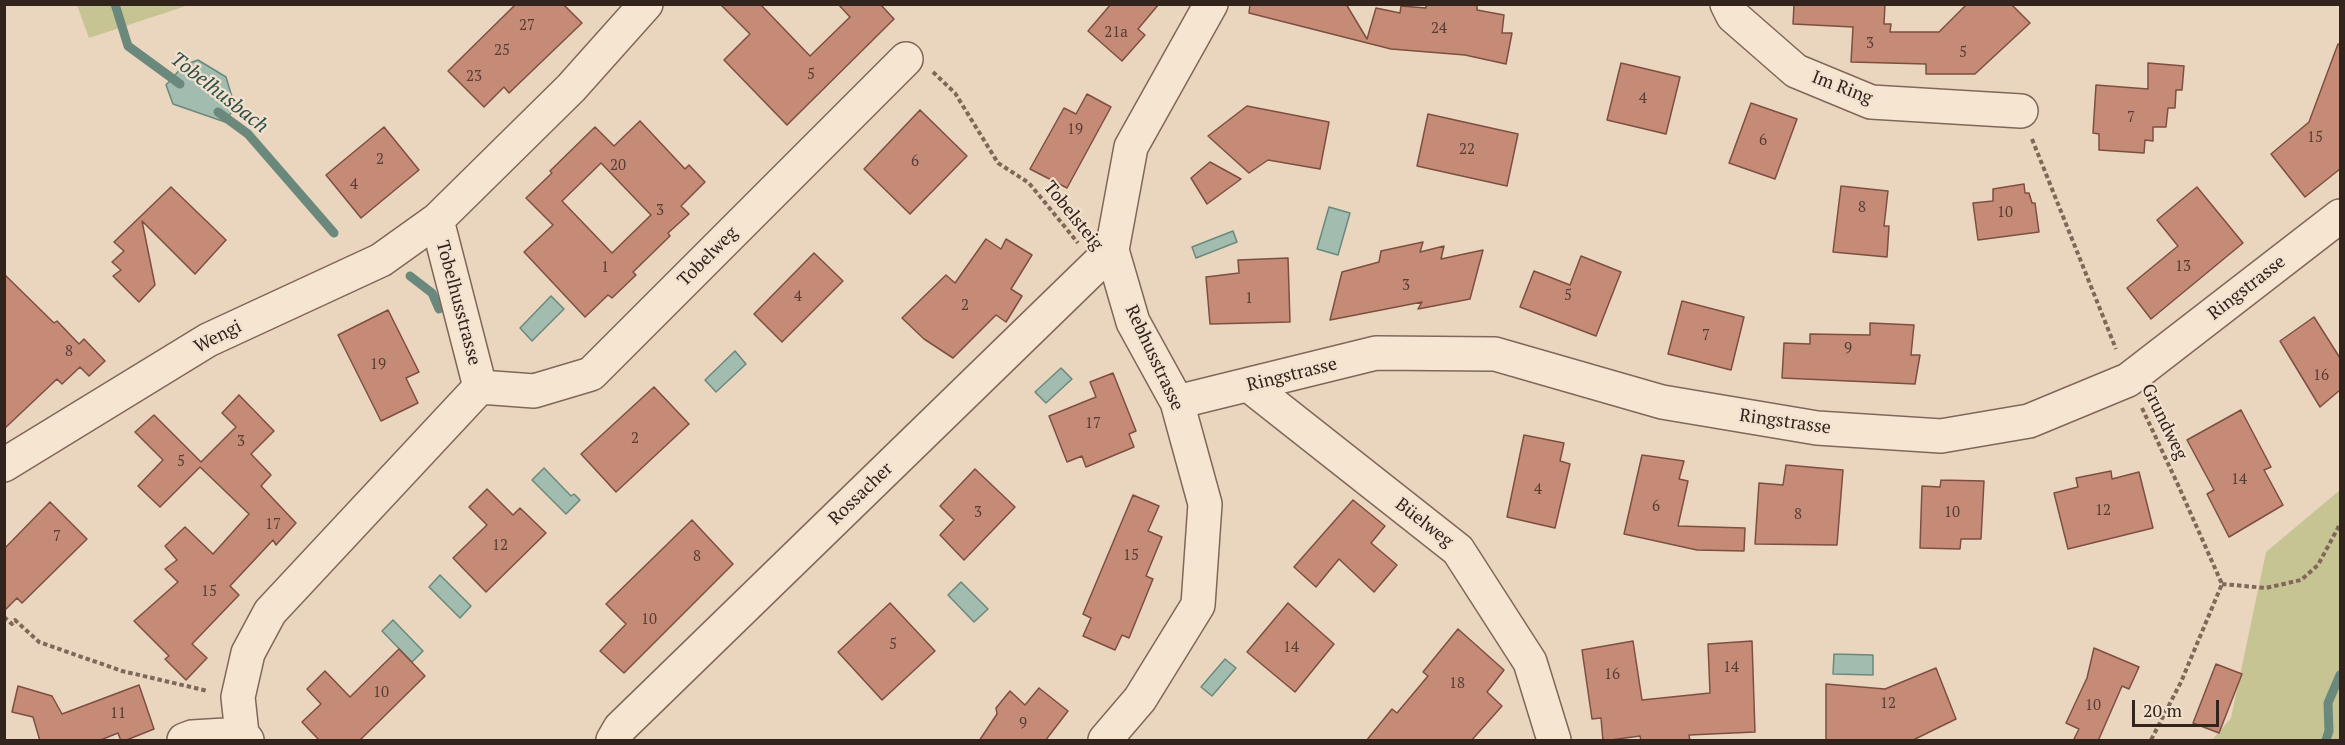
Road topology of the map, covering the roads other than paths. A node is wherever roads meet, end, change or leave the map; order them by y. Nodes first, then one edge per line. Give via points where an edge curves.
1 (646, 4) edge
2 (1211, 4) edge
3 (1727, 4) edge
4 (906, 58) road end
5 (2021, 111) road end
6 (2340, 216) edge
7 (436, 220) junction
8 (1104, 257) junction
9 (1250, 386) junction
10 (480, 387) junction
11 (1177, 402) junction
12 (4, 465) edge
13 (245, 737) edge
14 (184, 741) edge
15 (613, 741) edge
16 (1105, 741) edge
17 (1554, 741) edge

1 - 7 street, Tobelhusstrasse via 571,88
2 - 8 street, Rebhusstrasse via 1131,147
3 - 5 street, Im Ring via 1733,16 1796,71 1871,102
4 - 10 street, Tobelweg via 591,374 534,391
6 - 9 street, Ringstrasse via 2128,380 2029,421 1941,436 1817,428 1662,402 1495,354 1376,354
7 - 10 street, Tobelhusstrasse
7 - 12 street, Wengi via 381,261 208,340
8 - 11 street, Rebhusstrasse via 1133,322
8 - 15 street, Rossacher via 620,728
9 - 11 street, Ringstrasse
9 - 17 street, Büelweg via 1458,550 1530,662
10 - 13 street, Tobelhusstrasse via 270,612 248,653 238,698
11 - 16 street, Rebhusstrasse via 1205,504 1198,605 1140,699
13 - 14 street via 192,737

